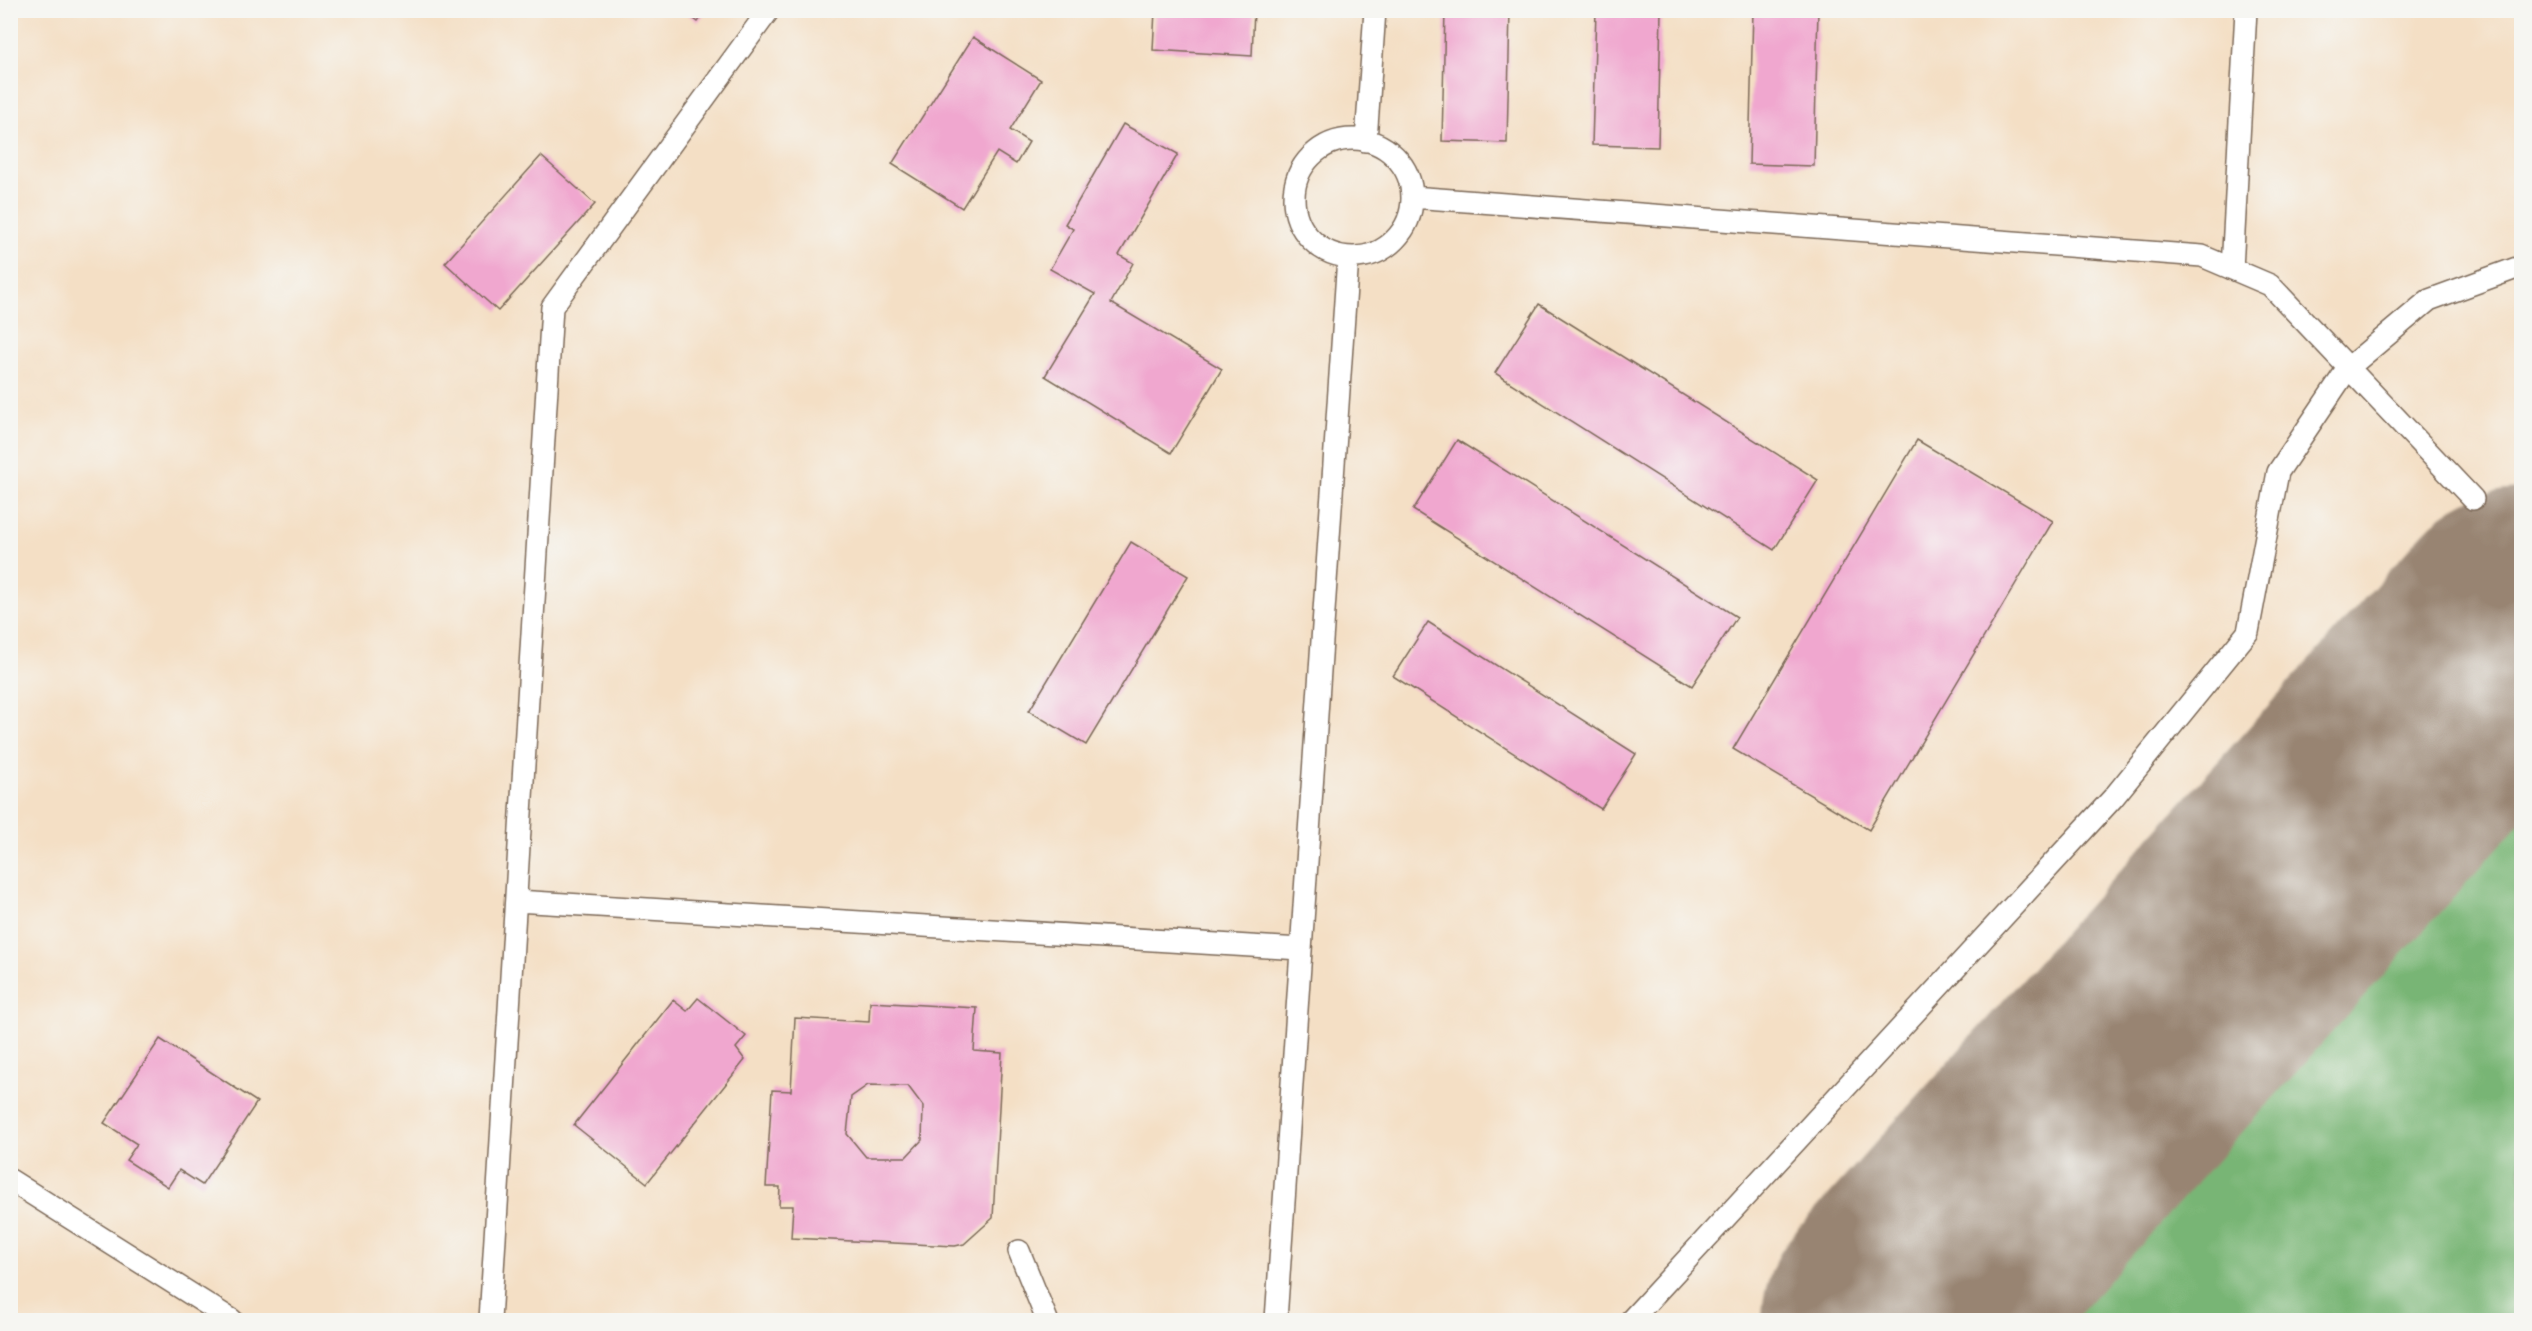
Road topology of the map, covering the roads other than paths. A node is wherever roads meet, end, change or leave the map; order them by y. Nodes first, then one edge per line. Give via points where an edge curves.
1 (769, 10) edge
2 (1375, 10) edge
3 (2246, 10) edge
4 (1366, 141) junction
5 (1412, 197) junction
6 (1348, 257) junction
7 (2522, 266) edge
8 (2232, 269) junction
9 (2348, 368) junction
10 (2472, 499) dead end
11 (516, 901) junction
12 (1301, 949) junction
13 (10, 1180) edge
14 (1019, 1251) dead end
15 (232, 1320) edge
16 (490, 1320) edge
17 (1047, 1320) edge
18 (1276, 1320) edge
19 (1631, 1320) edge

1 - 11 lane via 552,307
2 - 4 lane
3 - 8 lane
4 - 5 lane via 1399,160
4 - 6 lane via 1346,139 1320,150 1300,171 1294,190 1294,209 1313,242 1329,253
5 - 6 lane via 1409,217 1400,234 1386,247 1368,255
5 - 8 lane via 2202,256
6 - 12 lane
7 - 9 lane via 2429,300
8 - 9 lane via 2270,285
9 - 10 lane
9 - 19 lane via 2278,472 2248,632 2113,798
11 - 12 lane
11 - 16 lane
12 - 18 lane
13 - 15 lane
14 - 17 lane

